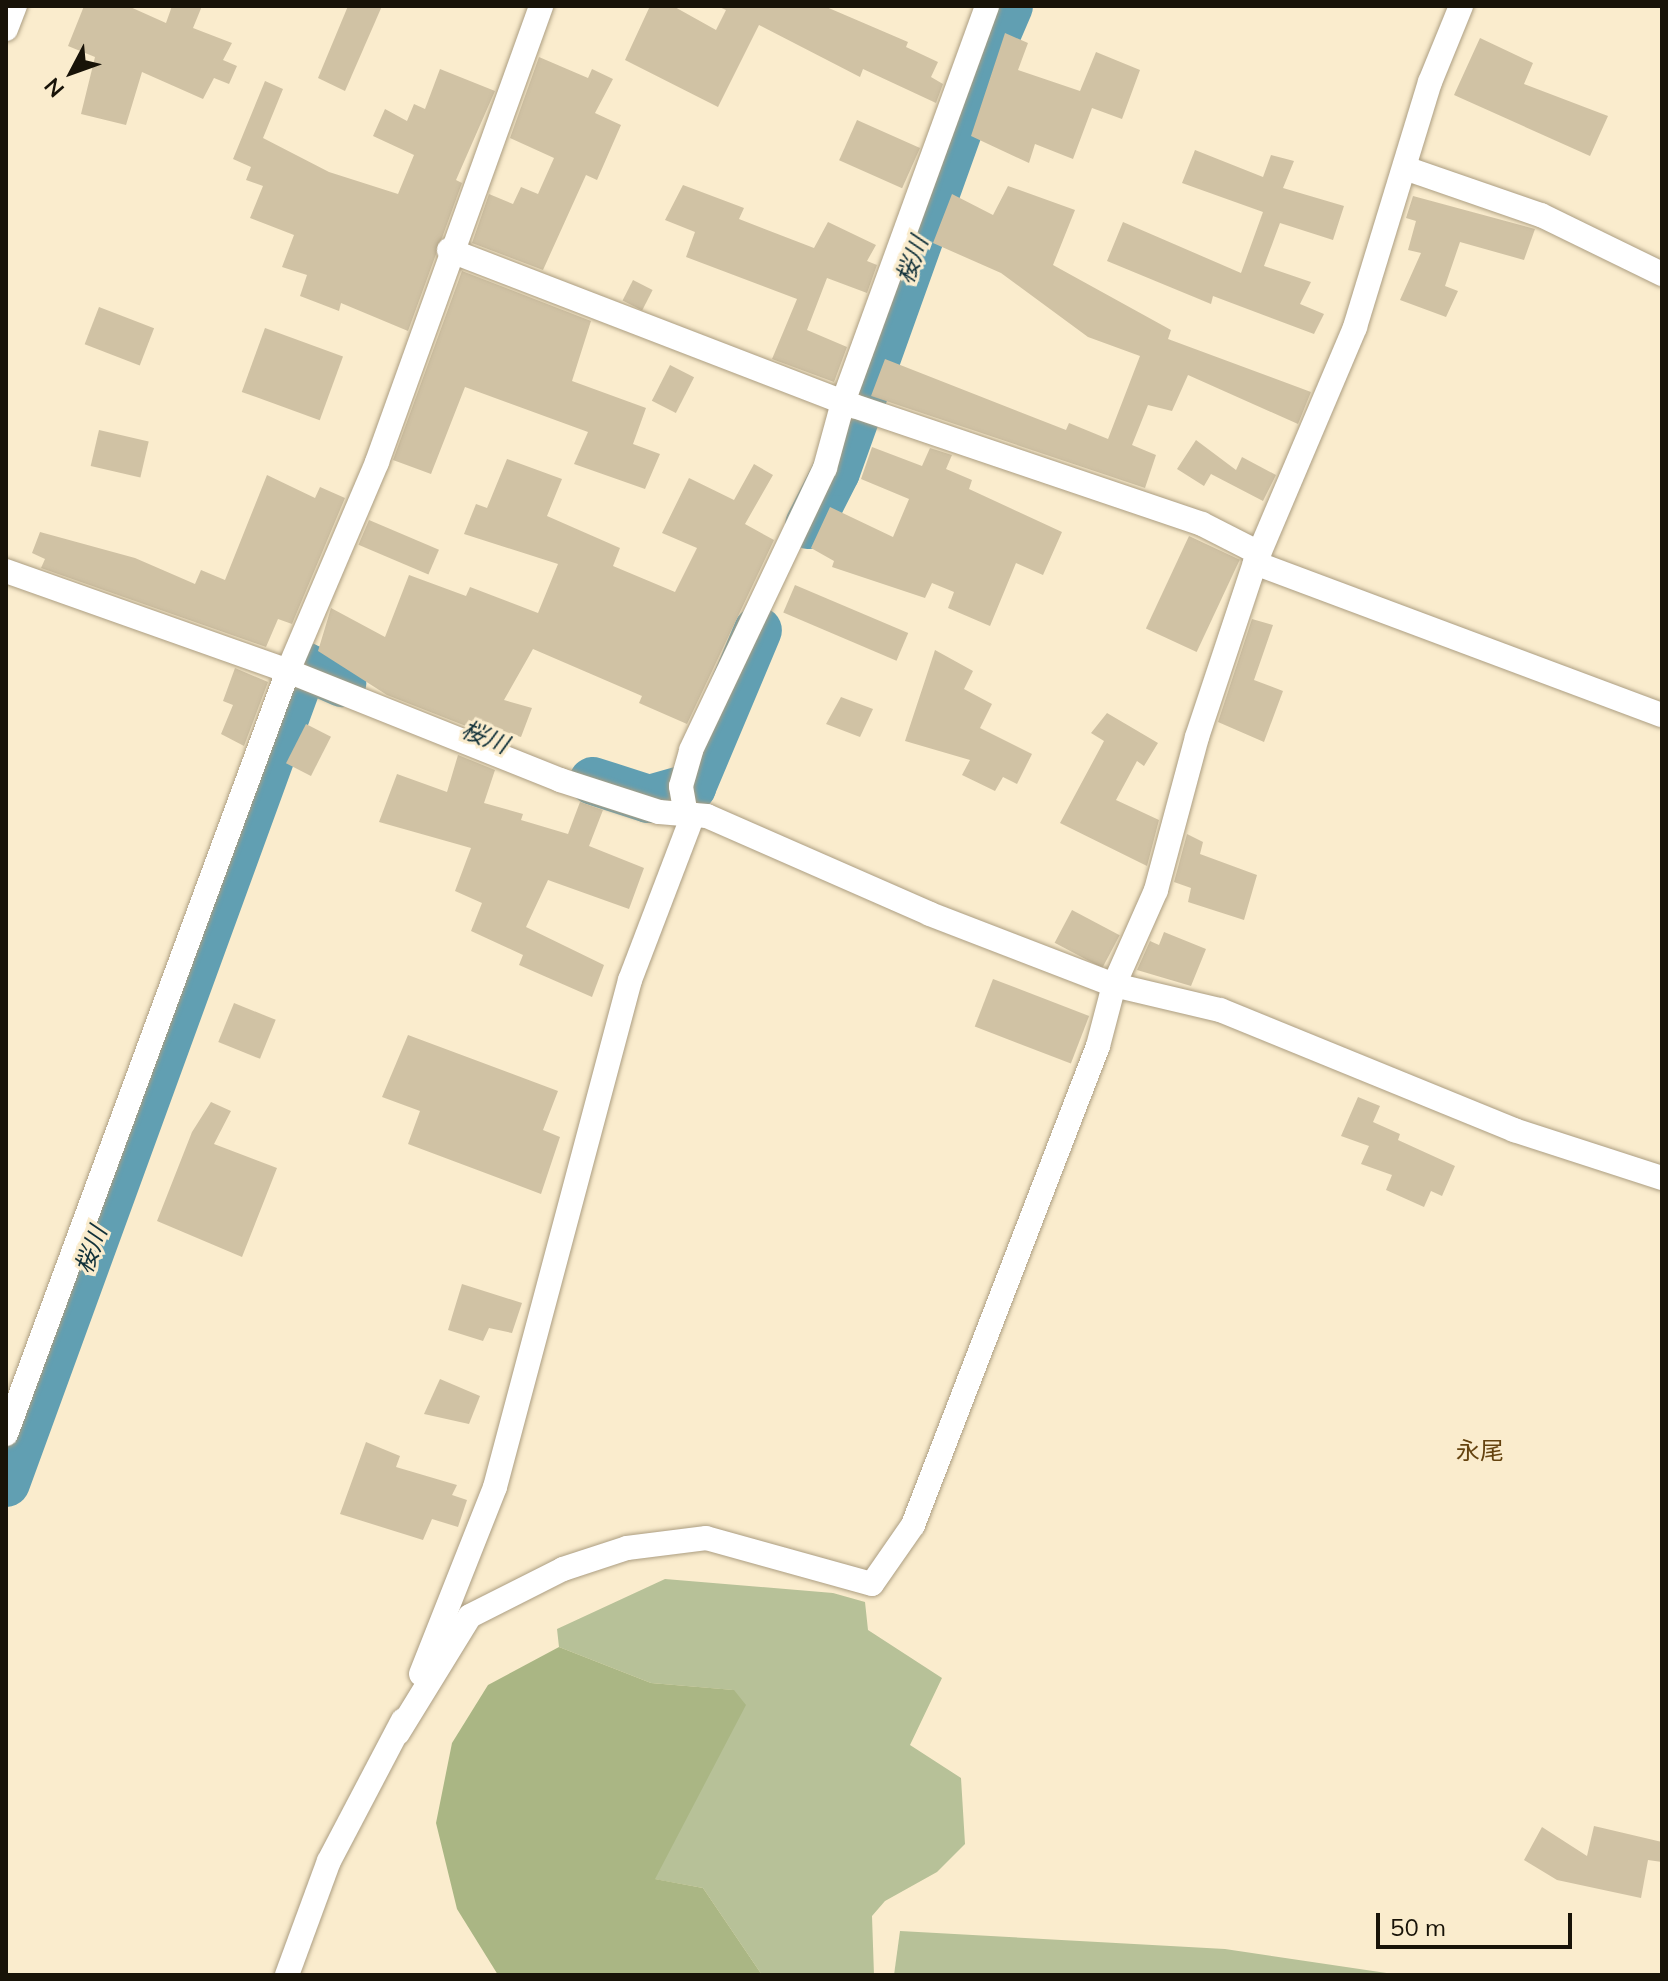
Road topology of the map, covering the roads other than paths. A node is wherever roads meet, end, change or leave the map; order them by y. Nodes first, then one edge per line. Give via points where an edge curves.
1 (15, 6) edge
2 (541, 6) edge
3 (1461, 6) edge
4 (981, 8) edge
5 (6, 29) edge
6 (1405, 168) junction
7 (449, 250) junction
8 (1662, 274) edge
9 (854, 406) junction
10 (1257, 558) junction
11 (6, 571) edge
12 (297, 674) junction
13 (1662, 715) edge
14 (686, 804) junction
15 (1114, 985) junction
16 (1662, 1178) edge
17 (6, 1434) edge
18 (398, 1733) junction
19 (287, 1975) edge

1 - 5 street
2 - 7 street
3 - 6 street
4 - 9 street
6 - 8 street via 1541,215
6 - 10 street via 1360,314
7 - 9 street
7 - 12 street
9 - 10 street via 1202,524
9 - 14 street via 731,659
10 - 13 street
10 - 15 street via 1197,737 1156,890
11 - 12 street
12 - 14 street via 560,780 659,812
12 - 17 street
14 - 15 street
14 - 18 street via 630,980 495,1487
15 - 16 street via 1220,1010 1514,1130
15 - 18 street via 1098,1046 935,1472 913,1525 872,1584 706,1538 614,1552 563,1569 470,1616
18 - 19 street via 329,1861

